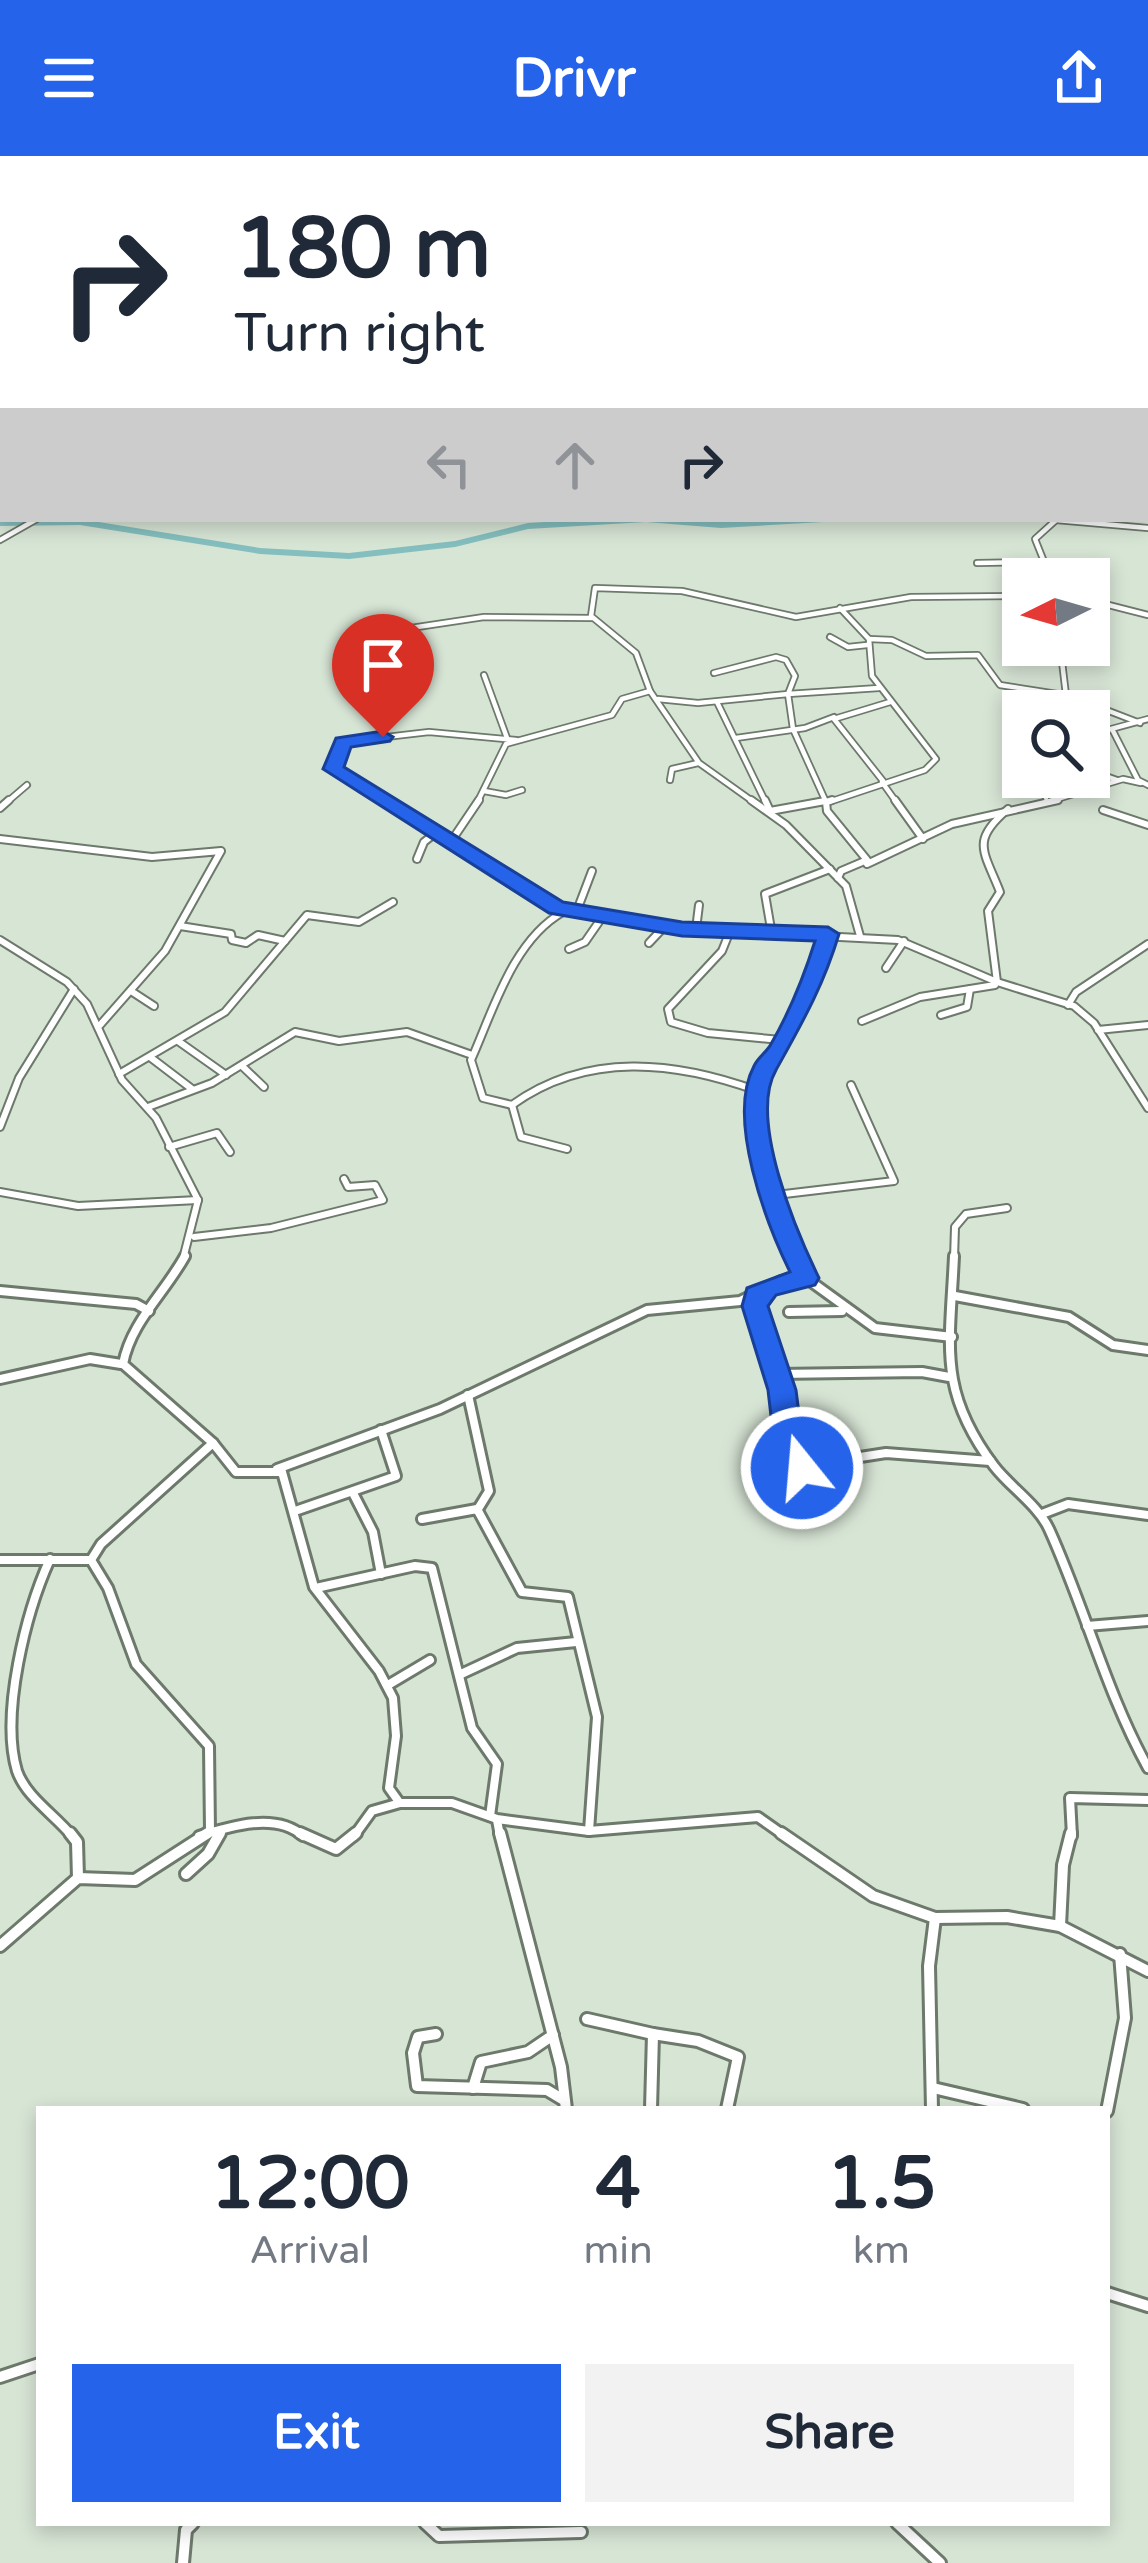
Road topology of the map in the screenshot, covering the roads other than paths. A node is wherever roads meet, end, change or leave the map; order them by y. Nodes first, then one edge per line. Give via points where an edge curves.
1 (32, 522) edge
2 (1052, 522) edge
3 (1087, 522) edge
4 (1148, 528) edge
5 (0, 540) edge
6 (1041, 558) edge
7 (977, 563) dead end
8 (1002, 563) edge
9 (1002, 596) edge
10 (1110, 605) edge
11 (840, 608) junction
12 (1148, 615) edge
13 (593, 618) junction
14 (351, 637) dead end
15 (830, 637) dead end
16 (869, 642) junction
17 (714, 673) dead end
18 (484, 675) dead end
19 (880, 688) junction
20 (1033, 690) edge
21 (788, 694) junction
22 (653, 695) junction
23 (717, 702) junction
24 (890, 702) junction
25 (1110, 710) edge
26 (834, 717) junction
27 (1144, 721) edge
28 (793, 730) junction
29 (1113, 731) junction
30 (1110, 732) edge
31 (736, 738) junction
32 (511, 739) junction
33 (699, 763) junction
34 (1110, 774) edge
35 (1127, 778) junction
36 (670, 780) dead end
37 (883, 782) junction
38 (1144, 784) edge
39 (27, 785) dead end
40 (1110, 787) edge
41 (522, 790) dead end
42 (484, 791) junction
43 (1046, 798) edge
44 (825, 802) junction
45 (0, 808) edge
46 (1008, 808) junction
47 (1103, 810) dead end
48 (771, 813) junction
49 (1148, 825) edge
50 (438, 831) junction
51 (0, 838) edge
52 (452, 839) junction
53 (923, 839) junction
54 (417, 859) dead end
55 (866, 865) junction
56 (830, 869) junction
57 (592, 871) dead end
58 (838, 878) junction
59 (393, 902) dead end
60 (699, 905) dead end
61 (572, 912) junction
62 (604, 915) junction
63 (180, 926) junction
64 (665, 926) junction
65 (696, 929) junction
66 (771, 929) junction
67 (730, 931) junction
68 (828, 934) junction
69 (860, 936) junction
70 (0, 940) edge
71 (286, 940) junction
72 (904, 941) junction
73 (649, 943) dead end
74 (1148, 944) edge
75 (569, 949) dead end
76 (886, 968) dead end
77 (996, 984) junction
78 (970, 988) junction
79 (74, 989) junction
80 (131, 991) junction
81 (1068, 1005) junction
82 (154, 1006) dead end
83 (941, 1016) dead end
84 (862, 1022) dead end
85 (1148, 1024) edge
86 (100, 1025) junction
87 (1099, 1030) junction
88 (783, 1039) junction
89 (178, 1041) junction
90 (472, 1055) junction
91 (150, 1057) junction
92 (242, 1066) junction
93 (119, 1074) junction
94 (226, 1075) junction
95 (851, 1085) dead end
96 (264, 1087) dead end
97 (193, 1090) junction
98 (758, 1091) junction
99 (512, 1105) junction
100 (148, 1107) junction
101 (1148, 1108) edge
102 (0, 1127) edge
103 (170, 1147) junction
104 (567, 1149) dead end
105 (230, 1152) dead end
106 (344, 1179) dead end
107 (0, 1192) edge
108 (776, 1195) junction
109 (198, 1200) junction
110 (1007, 1208) dead end
111 (194, 1237) junction
112 (806, 1278) junction
113 (0, 1291) edge
114 (756, 1295) junction
115 (955, 1296) junction
116 (149, 1311) junction
117 (845, 1311) junction
118 (789, 1312) dead end
119 (952, 1337) junction
120 (1148, 1350) edge
121 (123, 1364) junction
122 (778, 1374) junction
123 (949, 1377) junction
124 (0, 1379) edge
125 (468, 1395) junction
126 (381, 1430) junction
127 (213, 1443) junction
128 (990, 1461) junction
129 (277, 1469) junction
130 (353, 1493) junction
131 (478, 1509) junction
132 (298, 1510) junction
133 (1042, 1514) junction
134 (1148, 1515) edge
135 (422, 1519) dead end
136 (50, 1558) junction
137 (0, 1560) edge
138 (91, 1560) junction
139 (381, 1574) junction
140 (316, 1588) junction
141 (1148, 1621) edge
142 (1087, 1626) junction
143 (576, 1642) junction
144 (430, 1660) dead end
145 (459, 1675) junction
146 (388, 1684) junction
147 (1148, 1768) edge
148 (1148, 1800) edge
149 (400, 1803) junction
150 (493, 1818) junction
151 (216, 1830) junction
152 (589, 1831) junction
153 (185, 1874) dead end
154 (78, 1878) junction
155 (934, 1918) junction
156 (1060, 1926) junction
157 (0, 1946) edge
158 (1120, 1952) junction
159 (1148, 1970) edge
160 (587, 2019) dead end
161 (436, 2034) dead end
162 (653, 2034) junction
163 (553, 2035) junction
164 (473, 2088) junction
165 (933, 2088) junction
166 (565, 2104) edge
167 (651, 2106) edge
168 (729, 2106) edge
169 (932, 2106) edge
170 (1001, 2106) edge
171 (1108, 2106) edge
172 (1110, 2294) edge
173 (1148, 2306) edge
174 (36, 2365) edge
175 (0, 2378) edge
176 (190, 2526) edge
177 (428, 2526) edge
178 (900, 2526) edge
179 (581, 2532) dead end
180 (183, 2563) edge
181 (940, 2563) edge

1 - 5 street
2 - 6 street via 1036,535
3 - 4 street
7 - 8 street
9 - 11 street
10 - 12 street
11 - 13 street via 796,617 694,592 605,586 591,594
11 - 16 street
13 - 14 street via 480,617
13 - 22 street via 636,653
15 - 16 street via 848,647
16 - 19 street
16 - 20 street via 892,640 926,656 978,656 1000,685
17 - 21 street via 782,658 795,676
18 - 32 street
19 - 21 street
19 - 24 street
21 - 23 street
21 - 28 street
22 - 23 street
22 - 32 street via 624,698 611,715
22 - 33 street
23 - 31 street
24 - 26 street
24 - 37 street via 936,760
25 - 27 street
26 - 28 street
26 - 37 street
27 - 29 street
28 - 31 street
28 - 44 street
29 - 30 street
29 - 35 street
31 - 48 street
32 - 42 street
32 - 50 street via 401,736 339,746 334,771
33 - 36 street via 672,770
33 - 48 street
34 - 35 street
35 - 38 street
35 - 40 street
37 - 44 street
37 - 53 street
39 - 45 street
41 - 42 street
42 - 52 street
43 - 46 street
44 - 48 street
44 - 55 street
46 - 53 street
46 - 77 street via 985,828 981,844 1000,892 988,911
47 - 49 street
48 - 56 street
50 - 52 street
50 - 54 street
51 - 63 street via 152,857 221,851
52 - 61 street
53 - 55 street
55 - 58 street
56 - 58 street
56 - 66 street via 765,894
57 - 61 street
58 - 69 street
59 - 71 street via 359,922 308,914
60 - 65 street
61 - 62 street
61 - 90 street via 548,918
62 - 64 street
62 - 75 street via 585,942
63 - 71 street via 242,943 257,935
63 - 80 street
64 - 65 street
64 - 73 street
65 - 67 street
66 - 67 street
66 - 68 street
67 - 88 street via 667,1017 708,1033
68 - 69 street
68 - 88 street
69 - 72 street
70 - 79 street
71 - 89 street via 239,1000
72 - 76 street
72 - 77 street
74 - 81 street
77 - 78 street
77 - 81 street
78 - 83 street via 967,1007
78 - 84 street via 912,999
79 - 86 street
79 - 102 street via 19,1078
80 - 82 street
80 - 86 street
81 - 87 street
85 - 87 street
86 - 93 street
87 - 101 street
88 - 98 street
89 - 91 street
89 - 94 street
90 - 92 street via 407,1032 339,1041 295,1032
90 - 99 street via 483,1098
91 - 93 street
91 - 97 street
92 - 94 street
92 - 96 street
93 - 100 street
94 - 97 street
95 - 108 street via 892,1184
97 - 100 street
98 - 99 street via 652,1066 611,1065 538,1084
98 - 108 street via 760,1140
99 - 104 street via 520,1137
100 - 103 street
103 - 105 street via 217,1133
103 - 109 street
106 - 111 street via 348,1187 375,1185 382,1200 271,1228
107 - 109 street via 78,1207
108 - 112 street via 779,1223
109 - 111 street
110 - 115 street via 966,1214 957,1223
111 - 116 street
112 - 114 street
112 - 117 street
113 - 116 street
114 - 122 street
114 - 125 street via 647,1310
115 - 119 street
115 - 120 street via 1069,1317 1113,1345
116 - 121 street via 129,1332
117 - 118 street
117 - 119 street via 886,1332
119 - 123 street
121 - 124 street via 90,1359
121 - 127 street
122 - 123 street
122 - 128 street via 796,1467 886,1453
123 - 128 street via 963,1425
125 - 126 street
125 - 131 street via 489,1491
126 - 129 street
126 - 130 street via 398,1473
127 - 129 street via 241,1474
127 - 138 street
128 - 133 street
129 - 132 street
130 - 132 street
130 - 139 street via 373,1532
131 - 135 street
131 - 143 street via 522,1592 568,1597
132 - 140 street
133 - 134 street via 1068,1504
133 - 142 street
136 - 137 street
136 - 138 street
136 - 154 street via 17,1658 6,1741 26,1788 77,1842
138 - 151 street via 136,1664 209,1746
139 - 140 street
139 - 145 street via 432,1568
140 - 146 street
141 - 142 street
142 - 147 street via 1120,1719
143 - 145 street via 517,1648
143 - 152 street via 597,1717
144 - 146 street
145 - 150 street via 477,1742 500,1763
146 - 149 street via 395,1722 389,1788
148 - 156 street via 1070,1798
149 - 150 street via 452,1803
149 - 151 street via 372,1811 336,1849 281,1822
150 - 152 street
150 - 163 street
151 - 153 street via 208,1854
151 - 154 street via 136,1880
152 - 155 street via 758,1817 873,1896
154 - 157 street
155 - 156 street
155 - 165 street via 926,1976
156 - 158 street
158 - 159 street
158 - 171 street via 1125,2018
160 - 162 street
161 - 164 street via 418,2037 412,2082
162 - 167 street
162 - 168 street via 738,2057
163 - 164 street via 528,2052 476,2065
163 - 166 street
164 - 166 street via 547,2090
165 - 169 street
165 - 170 street
172 - 173 street
174 - 175 street
176 - 180 street
177 - 179 street via 439,2536
178 - 181 street

